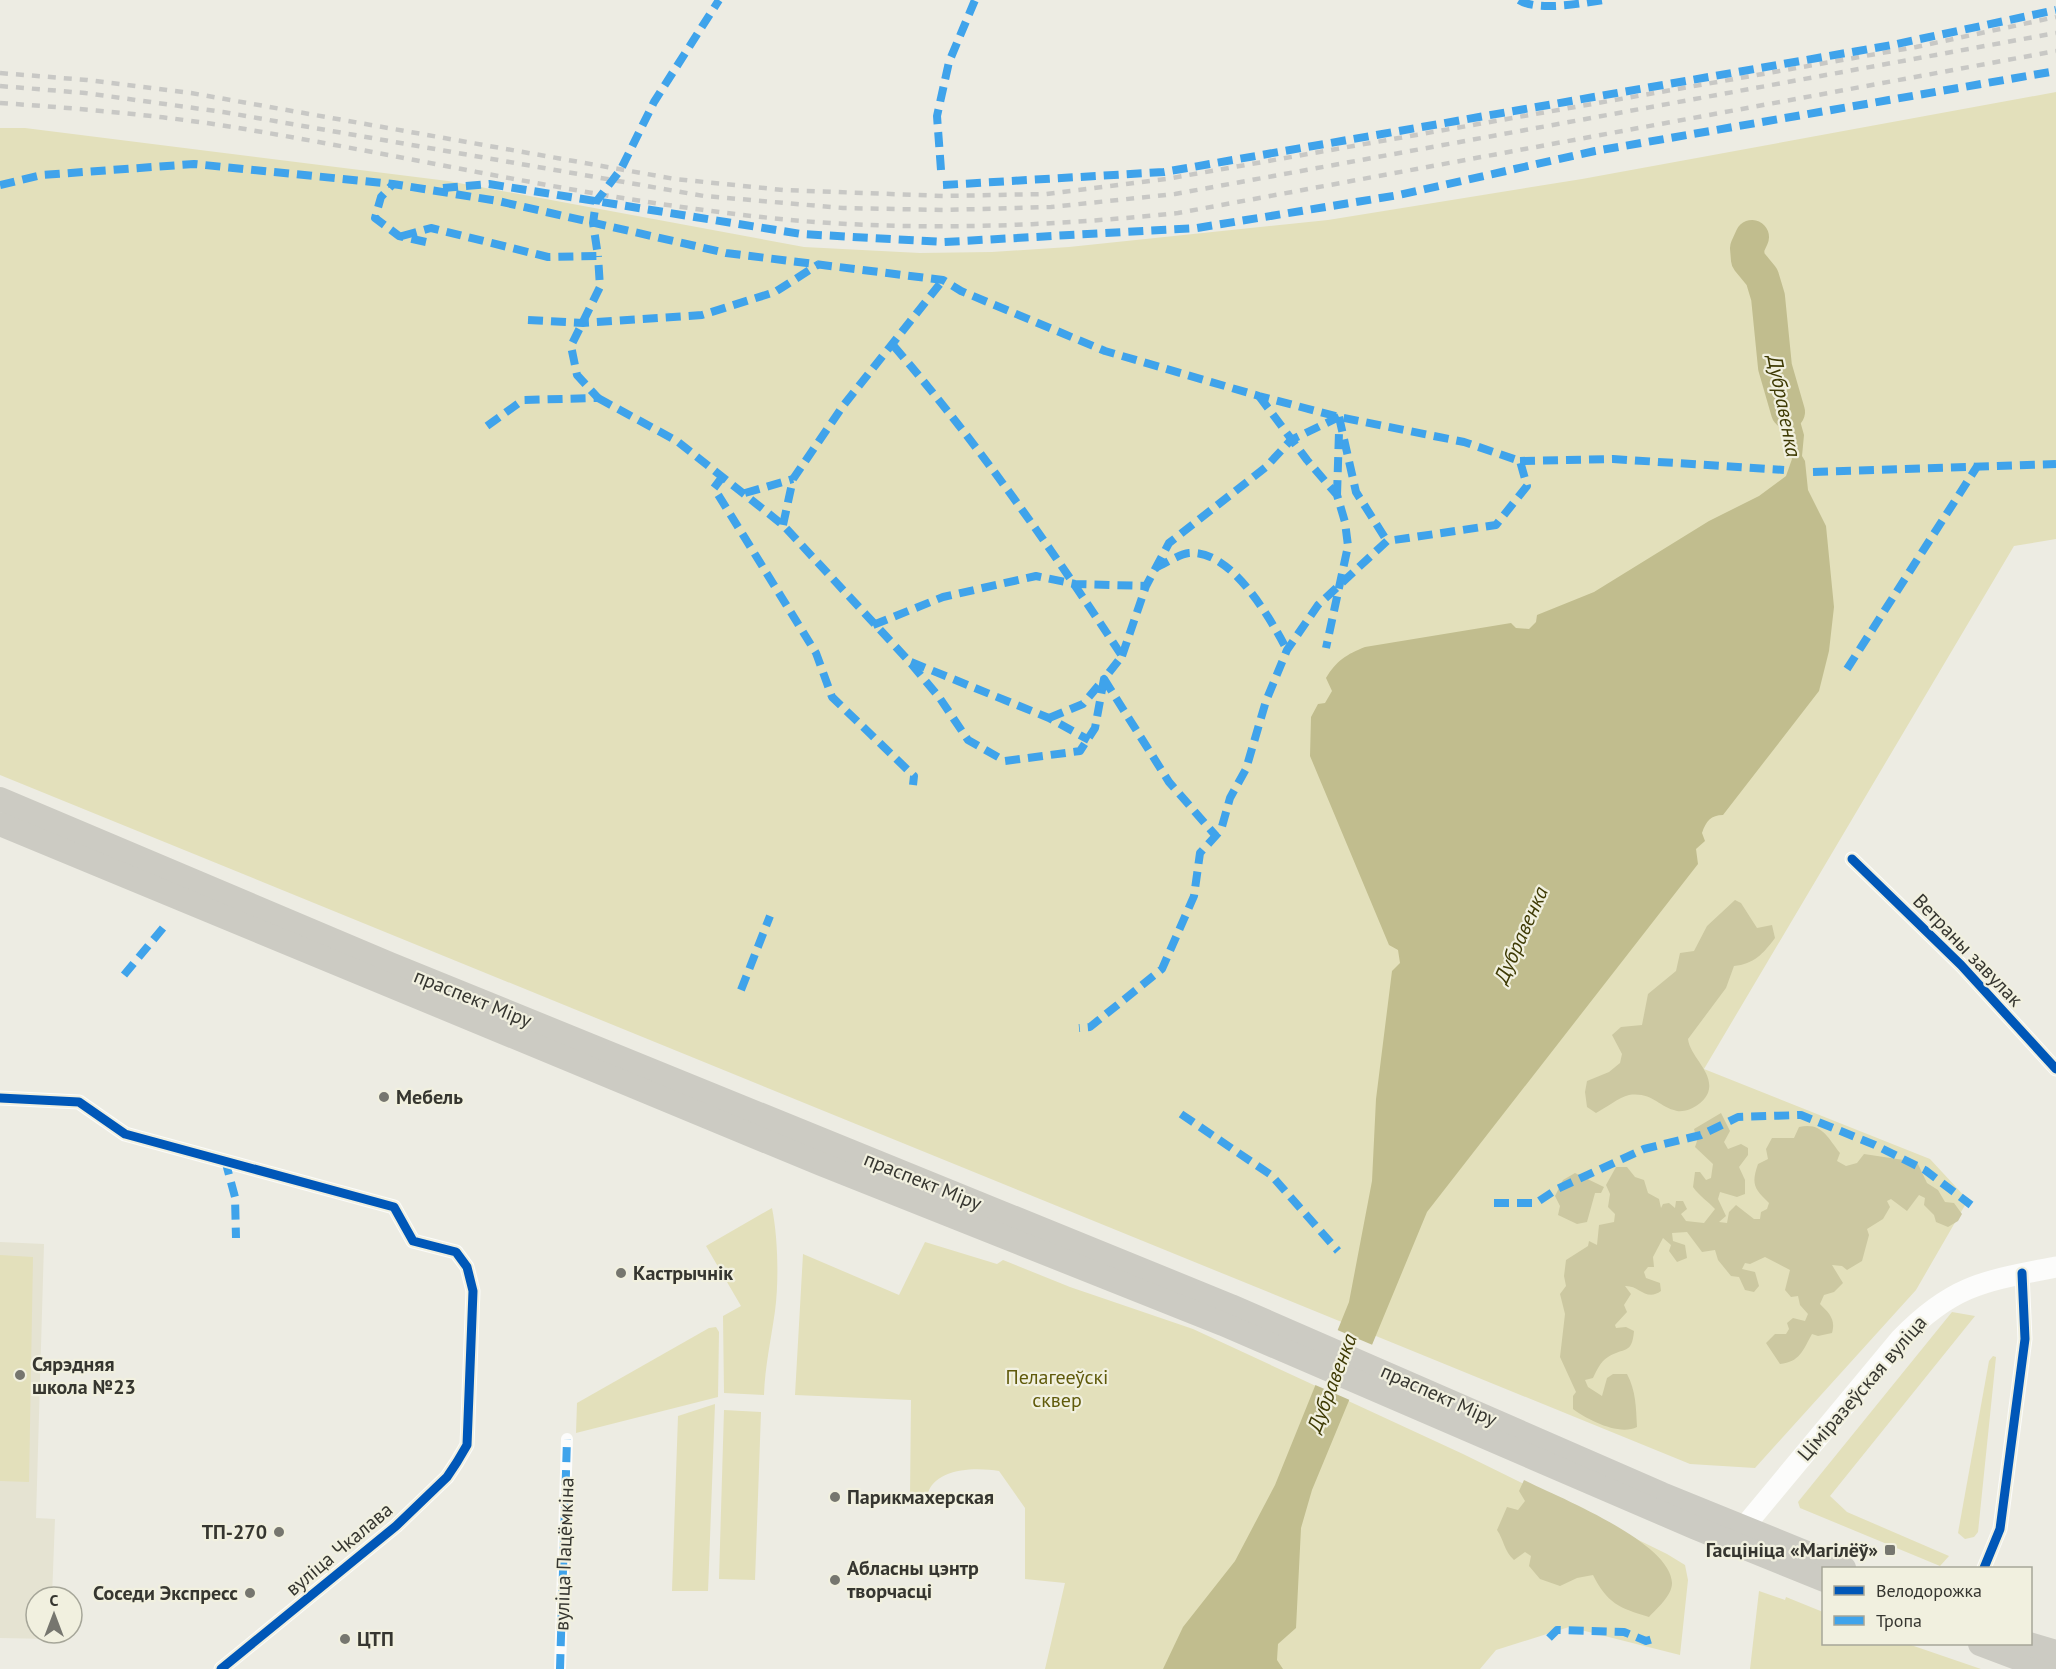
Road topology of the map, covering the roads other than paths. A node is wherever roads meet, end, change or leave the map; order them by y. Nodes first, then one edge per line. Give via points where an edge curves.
1 (0, 799) edge
2 (0, 824) edge
3 (1852, 859) dead end
4 (2056, 1069) edge
5 (0, 1098) edge
6 (2056, 1267) edge
7 (2022, 1274) junction
8 (1227, 1315) junction
9 (567, 1439) dead end
10 (1737, 1535) junction
11 (1838, 1567) edge
12 (1985, 1567) edge
13 (1822, 1579) edge
14 (1983, 1645) edge
15 (2032, 1645) edge
16 (2056, 1652) edge
17 (221, 1669) edge
18 (560, 1669) edge
19 (2046, 1669) edge

1 - 8 main road, праспект Міру
2 - 8 main road, праспект Міру via 821,1164
3 - 4 street, Ветраны завулак via 1961,965
5 - 17 street, вуліца Чкалава via 79,1102 125,1134 394,1208 413,1241 456,1252 467,1267 473,1291 467,1446 447,1477 396,1526
6 - 7 main road, Ціміразеўская вуліца
7 - 10 main road, Ціміразеўская вуліца via 1962,1289 1922,1317
7 - 12 street via 2025,1339 2000,1529
8 - 10 main road, праспект Міру via 1467,1418 1587,1461
9 - 18 street, вуліца Пацёмкіна
10 - 11 main road, праспект Міру
10 - 13 main road, праспект Міру
14 - 19 main road
15 - 16 main road

